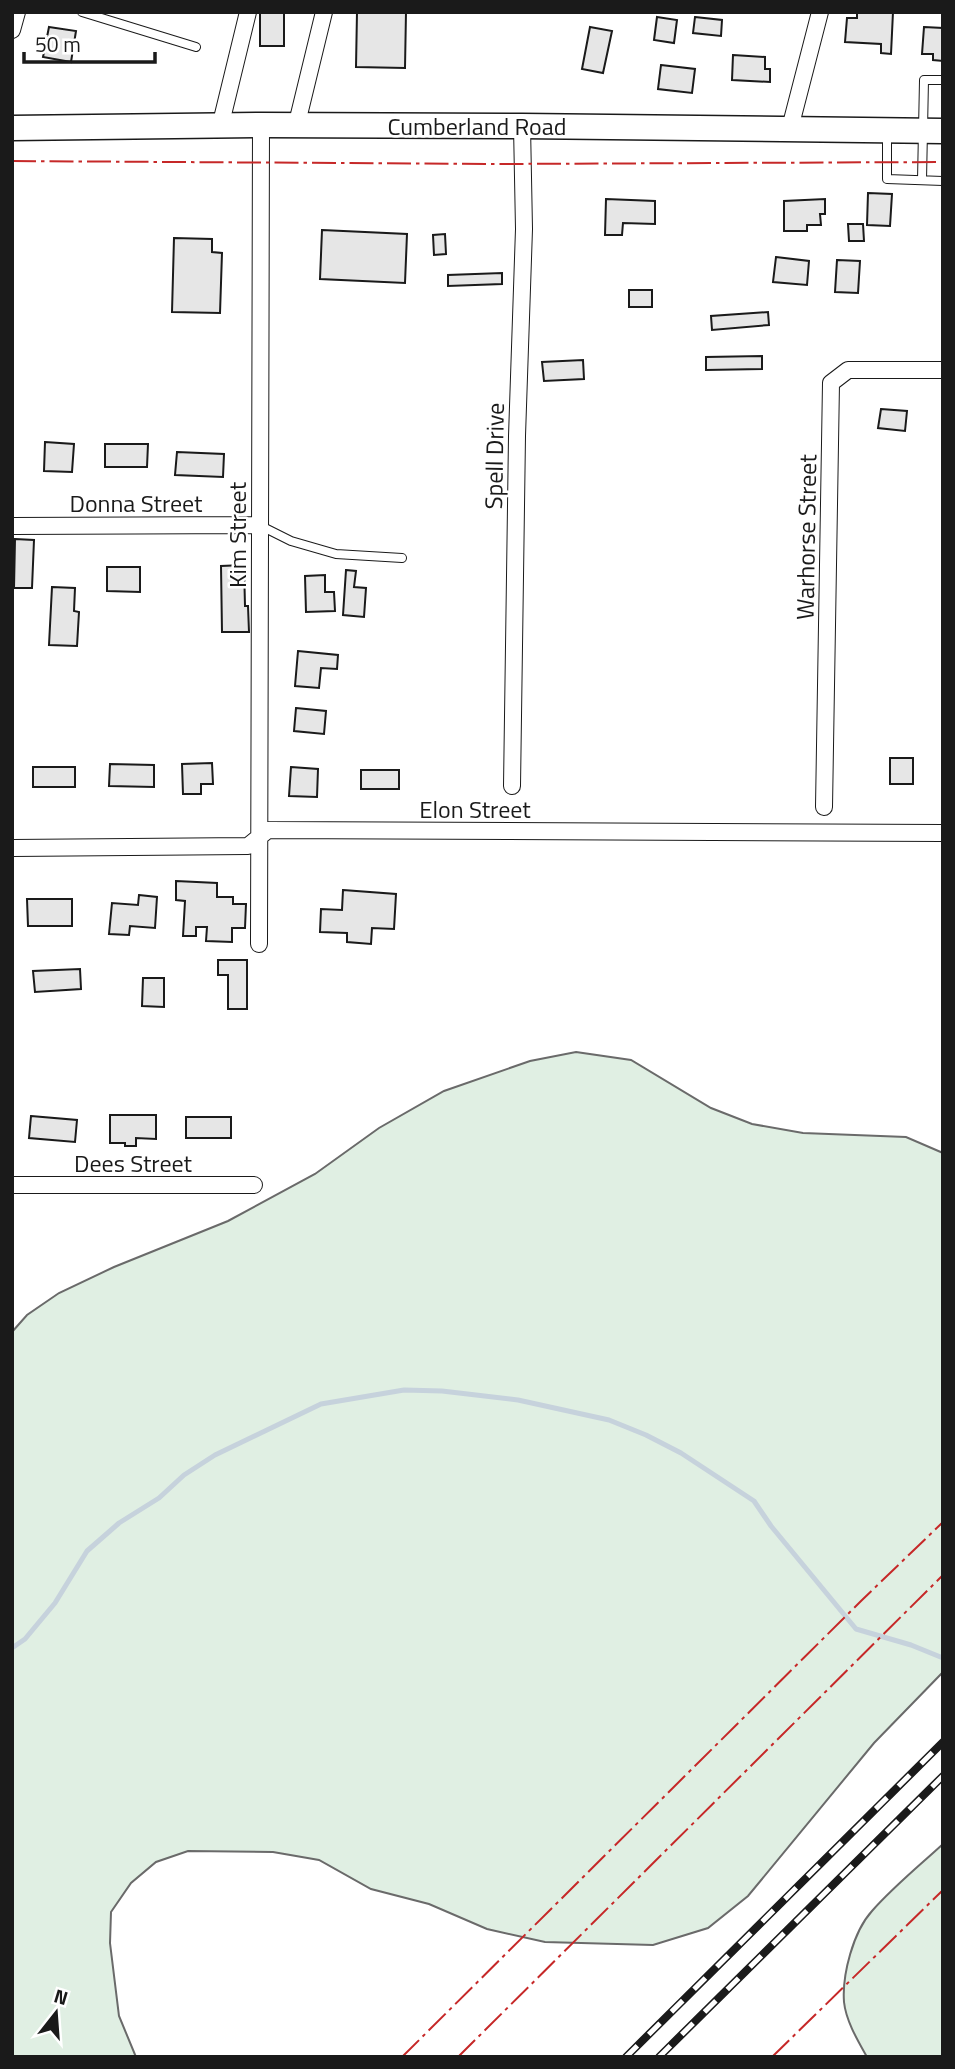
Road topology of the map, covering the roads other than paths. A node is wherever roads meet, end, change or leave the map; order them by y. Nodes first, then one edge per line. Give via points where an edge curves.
1 (17, 12) edge
2 (248, 12) edge
3 (324, 12) edge
4 (820, 12) edge
5 (80, 13) edge
6 (12, 30) edge
7 (196, 47) dead end
8 (943, 80) edge
9 (261, 125) junction
10 (522, 126) junction
11 (220, 127) junction
12 (296, 127) junction
13 (12, 128) edge
14 (790, 128) junction
15 (887, 130) junction
16 (933, 131) edge
17 (922, 180) junction
18 (943, 181) edge
19 (943, 370) edge
20 (12, 526) edge
21 (259, 526) junction
22 (402, 558) dead end
23 (512, 786) dead end
24 (824, 807) dead end
25 (943, 833) edge
26 (259, 837) junction
27 (12, 848) edge
28 (258, 944) dead end
29 (12, 1185) edge
30 (254, 1185) dead end

1 - 6 street
2 - 11 street
3 - 12 street
4 - 14 street
5 - 7 lane
8 - 16 lane via 924,80
9 - 11 main road, Cumberland Road
9 - 12 main road, Cumberland Road
9 - 21 street, Kim Street
10 - 12 main road, Cumberland Road
10 - 14 main road, Cumberland Road
10 - 23 street, Spell Drive via 524,253
11 - 13 main road, Cumberland Road
14 - 15 main road, Cumberland Road
15 - 16 main road, Cumberland Road
15 - 17 lane via 887,179
16 - 17 lane
17 - 18 lane
19 - 24 street, Warhorse Street via 848,370 831,383
20 - 21 street, Donna Street
21 - 22 lane via 336,554
21 - 26 street, Kim Street
25 - 26 street, Elon Street via 268,830
26 - 27 street, Elon Street via 248,846
26 - 28 street, Kim Street
29 - 30 street, Dees Street

